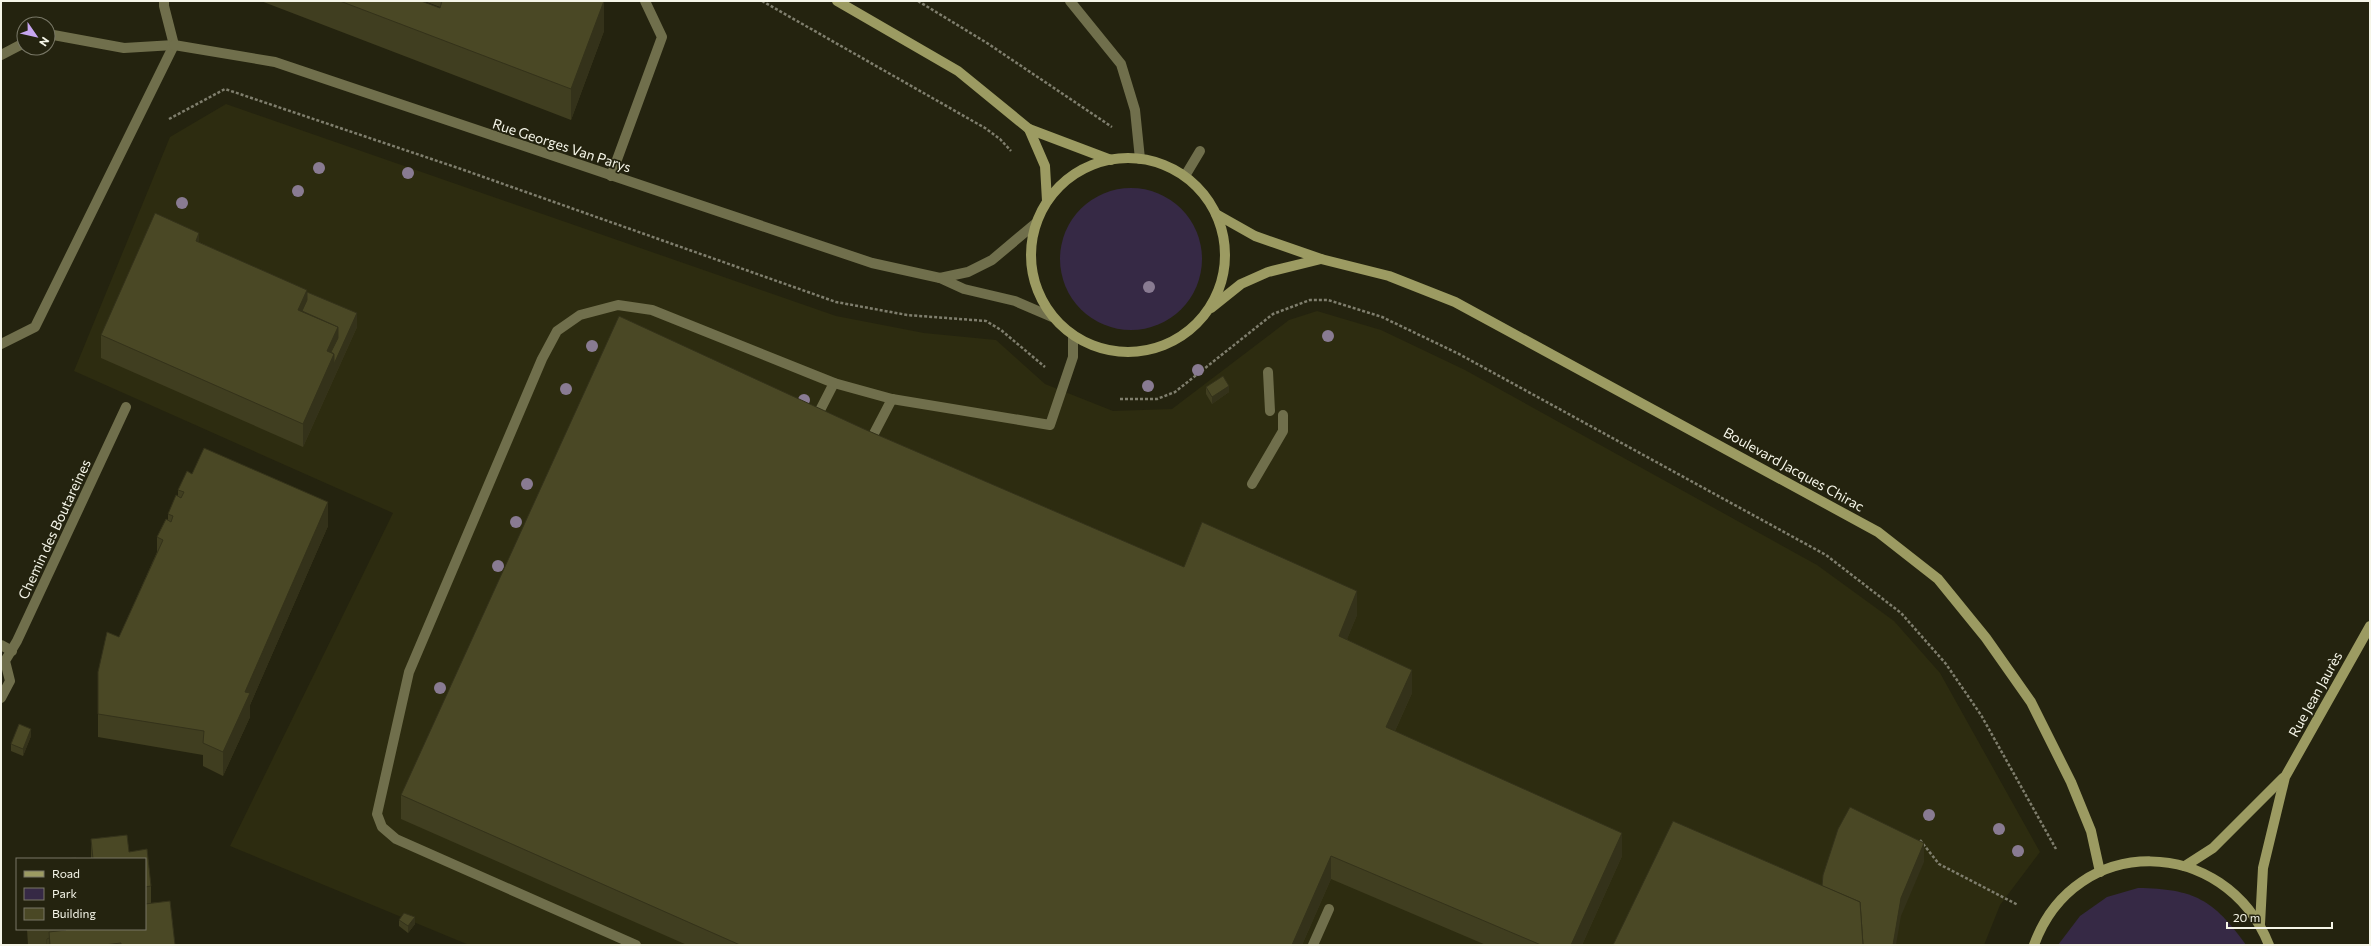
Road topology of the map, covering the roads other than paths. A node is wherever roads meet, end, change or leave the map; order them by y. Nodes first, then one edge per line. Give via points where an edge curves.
1 (164, 1) edge
2 (645, 1) edge
3 (837, 1) edge
4 (1070, 1) edge
5 (56, 35) edge
6 (174, 45) junction
7 (16, 48) edge
8 (1, 56) edge
9 (1029, 129) junction
10 (1200, 151) dead end
11 (1140, 159) junction
12 (1111, 160) junction
13 (611, 176) junction
14 (1185, 176) junction
15 (1048, 201) junction
16 (1216, 214) junction
17 (1036, 223) junction
18 (1321, 260) junction
19 (940, 278) junction
20 (1209, 309) junction
21 (1052, 317) junction
22 (1073, 336) junction
23 (1, 344) edge
24 (1268, 372) dead end
25 (834, 383) junction
26 (892, 399) junction
27 (126, 407) dead end
28 (1270, 411) dead end
29 (1283, 415) dead end
30 (811, 428) edge
31 (864, 453) edge
32 (1252, 484) dead end
33 (2370, 626) edge
34 (1, 645) edge
35 (12, 651) junction
36 (3, 661) edge
37 (1, 698) edge
38 (2285, 777) junction
39 (2186, 866) junction
40 (2100, 872) junction
41 (1329, 909) dead end
42 (2260, 924) junction
43 (636, 945) edge
44 (1313, 945) edge
45 (2034, 945) edge
46 (2269, 945) edge

1 - 6 street
2 - 13 street via 662,37
3 - 9 main road, Boulevard Jacques Chirac via 958,71
4 - 11 street via 1121,64 1135,110
5 - 6 street, Rue Georges Van Parys via 124,48
6 - 13 street, Rue Georges Van Parys via 275,62
6 - 23 street via 35,327
7 - 8 street
9 - 12 main road, Boulevard Jacques Chirac
9 - 15 main road, Boulevard Jacques Chirac via 1045,166
10 - 14 street
11 - 12 main road, Boulevard Jacques Chirac
11 - 14 main road, Boulevard Jacques Chirac via 1164,165
12 - 15 main road, Boulevard Jacques Chirac via 1069,177
13 - 19 street, Rue Georges Van Parys via 872,263
14 - 16 main road, Boulevard Jacques Chirac via 1203,193
15 - 17 main road, Boulevard Jacques Chirac
16 - 18 main road, Boulevard Jacques Chirac via 1255,236
16 - 20 main road, Boulevard Jacques Chirac via 1224,238 1225,263 1220,287
17 - 19 street, Rue Georges Van Parys via 992,260 968,272
17 - 21 main road, Boulevard Jacques Chirac via 1031,250 1034,279
18 - 20 main road, Boulevard Jacques Chirac via 1268,272 1241,284
18 - 40 main road, Boulevard Jacques Chirac via 1389,276 1456,302 1878,532 1938,579 1986,638 2031,702 2071,782 2091,831
19 - 21 street, Rue Georges Van Parys via 964,289 1015,301
20 - 22 main road, Boulevard Jacques Chirac via 1193,328 1177,340 1139,352 1099,348
21 - 22 main road, Boulevard Jacques Chirac
22 - 26 street via 1071,364 1050,426
24 - 28 street
25 - 26 street
25 - 30 street
25 - 43 street via 652,310 618,305 580,315 557,331 542,359 409,672 377,814 382,827 396,839
26 - 31 street
27 - 35 street, Chemin des Boutareines
29 - 32 street via 1282,431
33 - 38 main road, Rue Jean Jaurès
34 - 35 street
35 - 36 street, Chemin des Boutareines
36 - 37 street, Chemin des Boutareines via 10,681
38 - 39 main road, Rue Jean Jaurès via 2213,848
38 - 42 main road, Rue Jean Jaurès via 2263,868
39 - 40 main road, Rue Jean Jaurès via 2145,861 2122,864
39 - 42 main road, Rue Jean Jaurès via 2212,877 2232,890
40 - 45 main road, Rue Jean Jaurès via 2064,897 2050,914
41 - 44 street
42 - 46 main road, Rue Jean Jaurès

